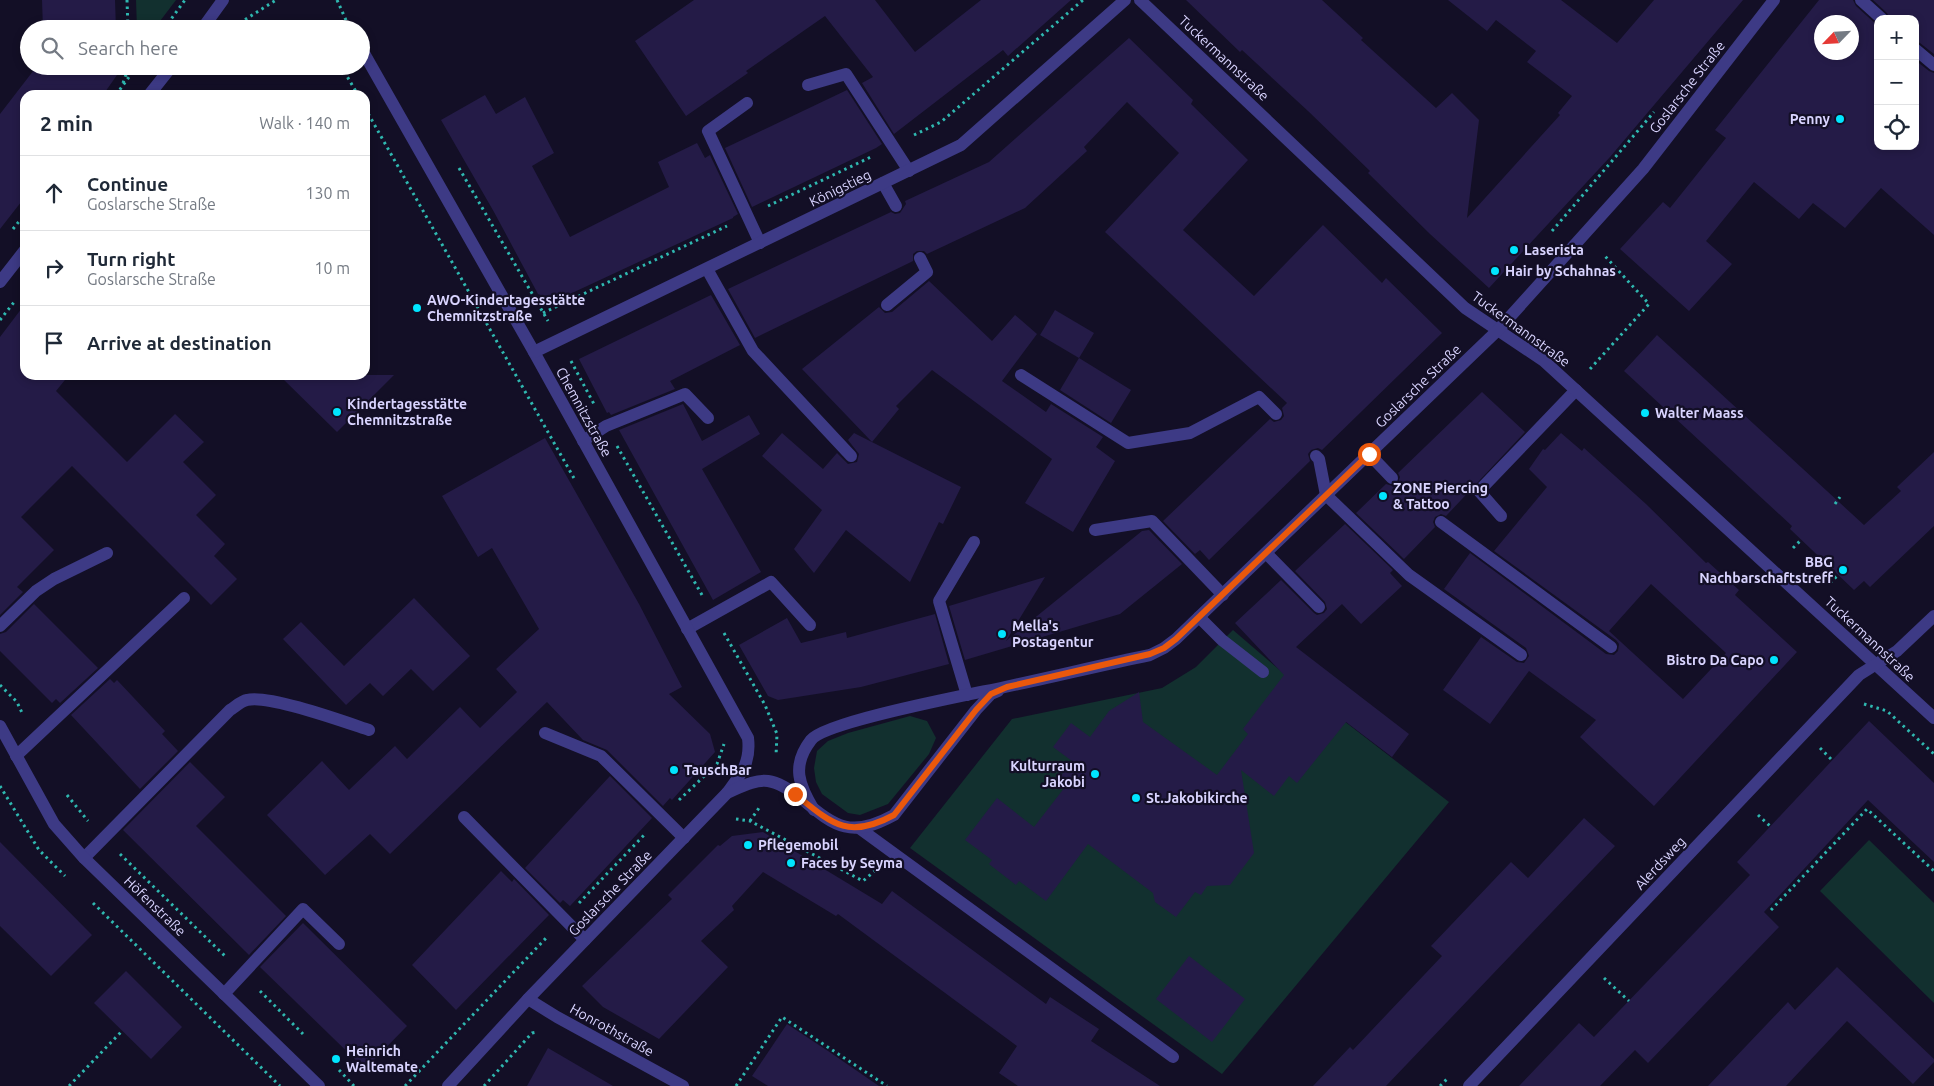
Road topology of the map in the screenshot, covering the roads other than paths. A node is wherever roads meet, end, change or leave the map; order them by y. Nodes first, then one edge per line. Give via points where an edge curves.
1 (223, 0) edge
2 (1125, 0) edge
3 (1140, 0) edge
4 (1774, 0) edge
5 (1861, 0) edge
6 (1878, 15) edge
7 (209, 20) edge
8 (1919, 52) edge
9 (370, 64) edge
10 (1934, 65) edge
11 (165, 75) edge
12 (808, 85) dead end
13 (153, 90) edge
14 (748, 103) dead end
15 (909, 171) junction
16 (883, 183) junction
17 (896, 206) dead end
18 (760, 243) junction
19 (20, 256) edge
20 (920, 258) dead end
21 (708, 269) junction
22 (0, 282) edge
23 (887, 305) dead end
24 (1498, 330) junction
25 (534, 352) junction
26 (1021, 375) dead end
27 (1576, 390) junction
28 (1276, 414) dead end
29 (708, 418) dead end
30 (583, 441) junction
31 (1369, 454) junction
32 (851, 456) dead end
33 (1316, 456) dead end
34 (1392, 478) dead end
35 (1326, 495) junction
36 (1501, 516) dead end
37 (1441, 522) dead end
38 (1095, 530) dead end
39 (974, 542) dead end
40 (107, 552) dead end
41 (1266, 553) junction
42 (1223, 595) junction
43 (184, 598) dead end
44 (1319, 607) dead end
45 (1934, 616) edge
46 (1199, 617) junction
47 (810, 625) dead end
48 (0, 626) edge
49 (687, 629) junction
50 (1611, 647) dead end
51 (1521, 655) dead end
52 (1876, 664) junction
53 (1263, 672) dead end
54 (1007, 687) junction
55 (967, 695) junction
56 (1934, 718) edge
57 (0, 726) edge
58 (369, 730) dead end
59 (545, 733) dead end
60 (16, 756) junction
61 (727, 792) junction
62 (814, 810) junction
63 (464, 817) dead end
64 (859, 828) junction
65 (684, 838) junction
66 (84, 858) junction
67 (585, 940) junction
68 (339, 944) dead end
69 (224, 994) junction
70 (528, 999) junction
71 (1172, 1057) dead end
72 (318, 1086) edge
73 (448, 1086) edge
74 (683, 1086) edge
75 (1469, 1086) edge

1 - 7 street
2 - 15 street, Königstieg via 961,145
3 - 24 street, Tuckermannstraße via 1465,308
4 - 24 street, Goslarsche Straße via 1643,169
5 - 6 street
8 - 10 street
9 - 25 street, Chemnitzstraße
11 - 13 street
12 - 15 street via 846,74
14 - 18 street via 708,131
15 - 16 street, Königstieg
16 - 17 street
16 - 18 street, Königstieg
18 - 21 street, Königstieg
19 - 22 street
20 - 23 street via 927,272
21 - 25 street, Königstieg
21 - 32 street via 753,351
24 - 27 street, Tuckermannstraße via 1544,361
24 - 31 street, Goslarsche Straße
25 - 30 street, Chemnitzstraße
26 - 28 street via 1128,443 1190,433 1259,397
27 - 36 street via 1479,491
27 - 52 street, Tuckermannstraße
29 - 30 street via 685,394 606,426
30 - 49 street, Chemnitzstraße
31 - 34 street
31 - 35 street, Goslarsche Straße
33 - 35 street
35 - 41 street, Goslarsche Straße
35 - 51 street via 1410,575
37 - 50 street
38 - 42 street via 1152,521
39 - 55 street via 939,601
40 - 48 street via 36,591
41 - 42 street, Goslarsche Straße
41 - 44 street
42 - 46 street, Goslarsche Straße
43 - 60 street
45 - 52 street, Alerdsweg via 1897,651
46 - 53 street
46 - 54 street, Goslarsche Straße via 1176,639 1150,654
47 - 49 street via 770,582
49 - 61 street, Chemnitzstraße via 748,738 750,750 744,769
52 - 56 street, Tuckermannstraße
52 - 75 street, Alerdsweg via 1859,675
54 - 55 street, Goslarsche Straße
54 - 64 street, Goslarsche Straße via 991,694 976,710 894,815 876,825
55 - 62 street, Goslarsche Straße via 860,720 812,738 803,755 799,777
57 - 60 street, Höfenstraße
58 - 66 street via 264,699 246,700 230,710
59 - 65 street via 601,756
60 - 66 street, Höfenstraße via 54,824
61 - 62 street, Goslarsche Straße via 767,781 786,787
61 - 65 street, Goslarsche Straße
62 - 64 street, Goslarsche Straße via 836,824
63 - 67 street
64 - 71 street
65 - 67 street, Goslarsche Straße
66 - 69 street, Höfenstraße
67 - 70 street, Goslarsche Straße
68 - 69 street via 303,909
69 - 72 street, Höfenstraße
70 - 73 street, Goslarsche Straße
70 - 74 street, Honrothstraße

